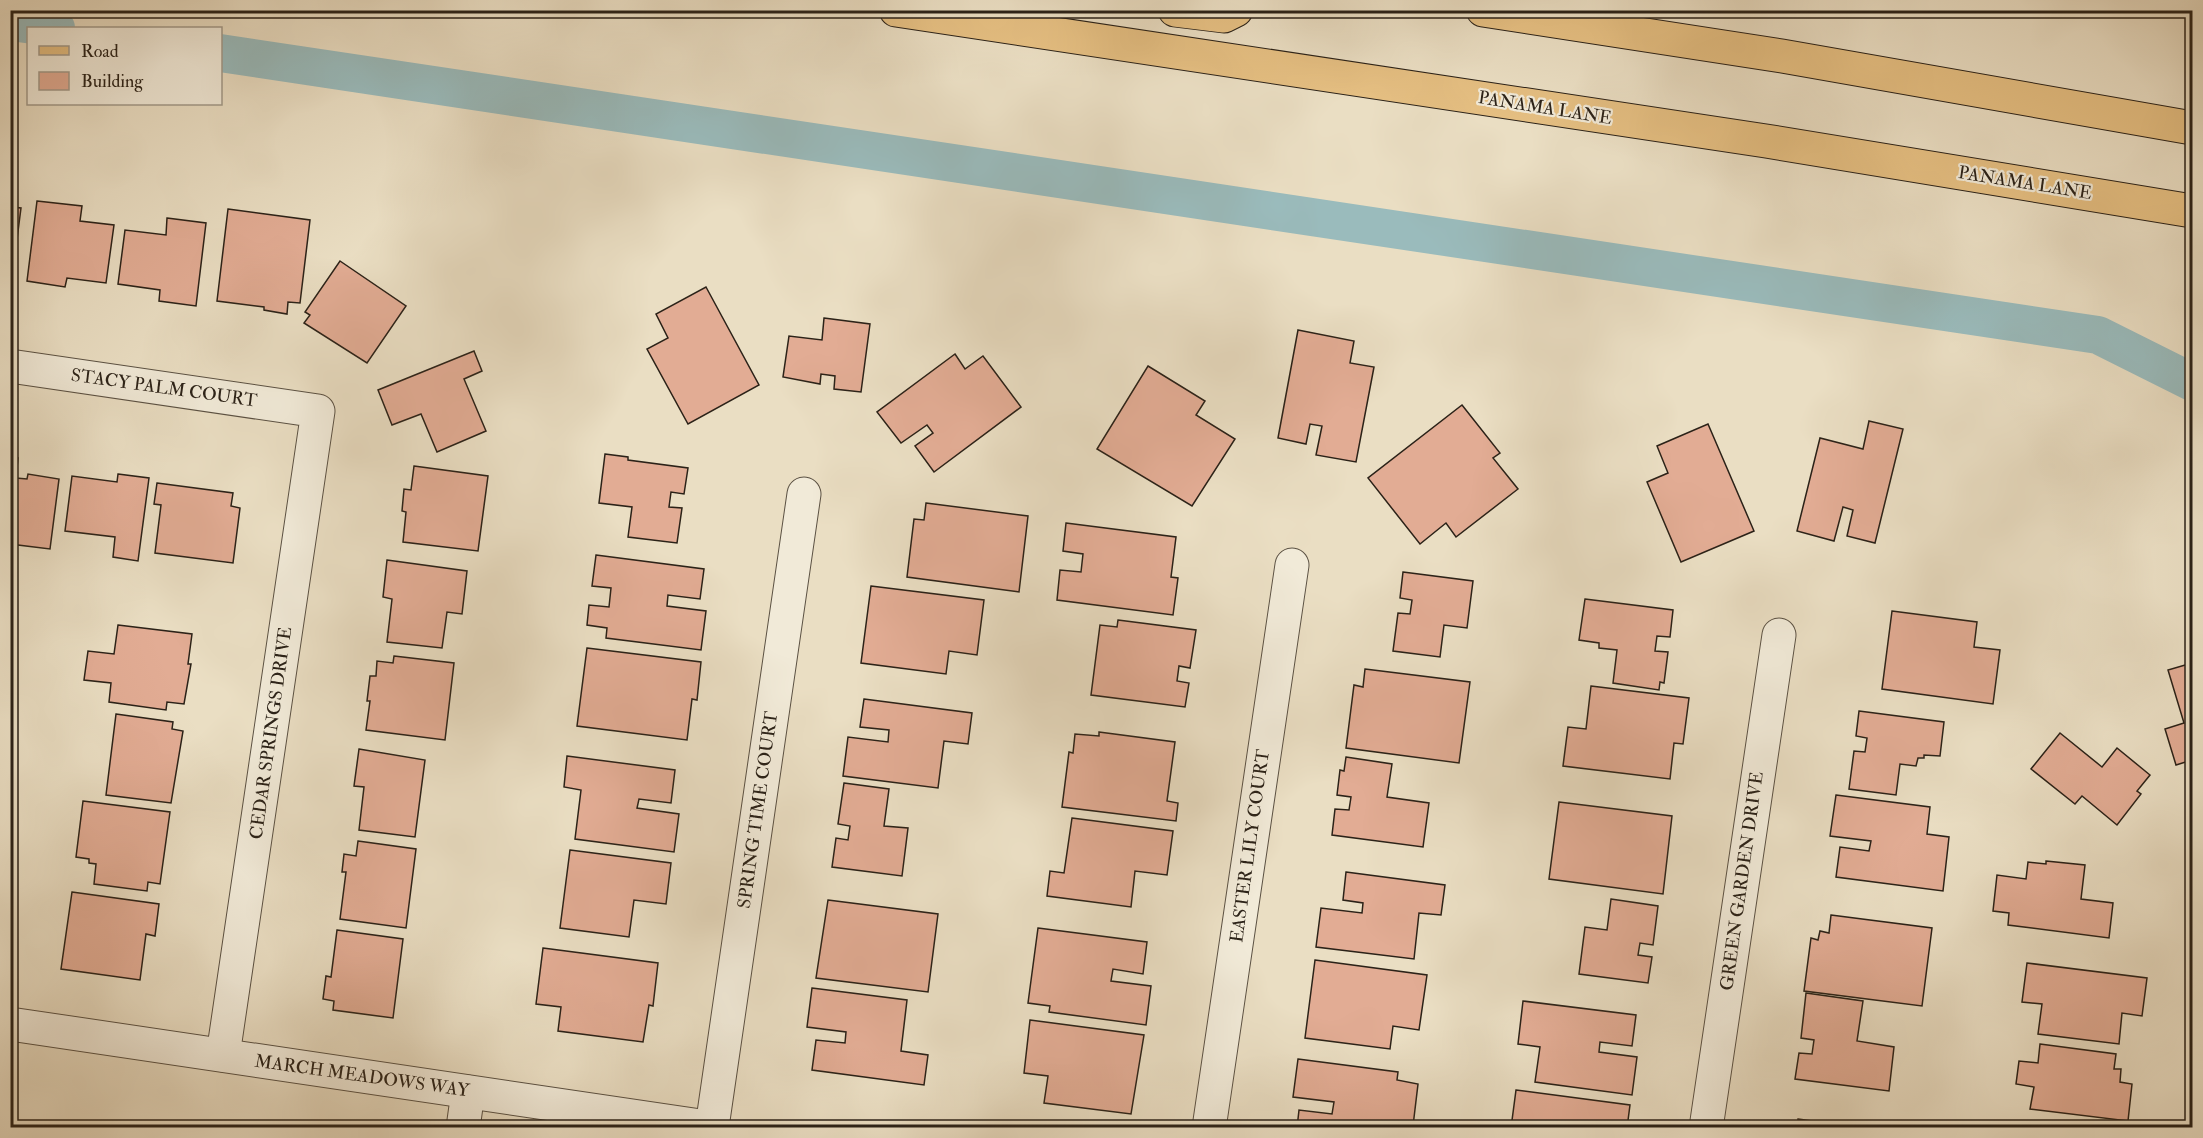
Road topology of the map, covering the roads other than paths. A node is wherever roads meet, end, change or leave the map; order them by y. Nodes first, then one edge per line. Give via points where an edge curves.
1 (897, 10) edge
2 (1175, 10) edge
3 (1236, 10) edge
4 (1483, 10) edge
5 (995, 17) edge
6 (2193, 128) edge
7 (2193, 211) edge
8 (10, 366) edge
9 (318, 411) joint
10 (804, 494) dead end
11 (1292, 564) dead end
12 (1779, 635) dead end
13 (10, 1024) edge
14 (223, 1056) junction
15 (468, 1092) junction
16 (713, 1127) edge
17 (463, 1128) edge
18 (1209, 1128) edge
19 (1706, 1128) edge

1 - 5 main road, PANAMA LANE
2 - 3 main road via 1224,16
4 - 6 main road via 1782,56
5 - 7 main road, PANAMA LANE
8 - 9 street, STACY PALM COURT
9 - 14 street, CEDAR SPRINGS DRIVE
10 - 16 street, SPRING TIME COURT
11 - 18 street, EASTER LILY COURT
12 - 19 street, GREEN GARDEN DRIVE
13 - 14 street, MARCH MEADOWS WAY
14 - 15 street, MARCH MEADOWS WAY
15 - 16 street, MARCH MEADOWS WAY
15 - 17 street

